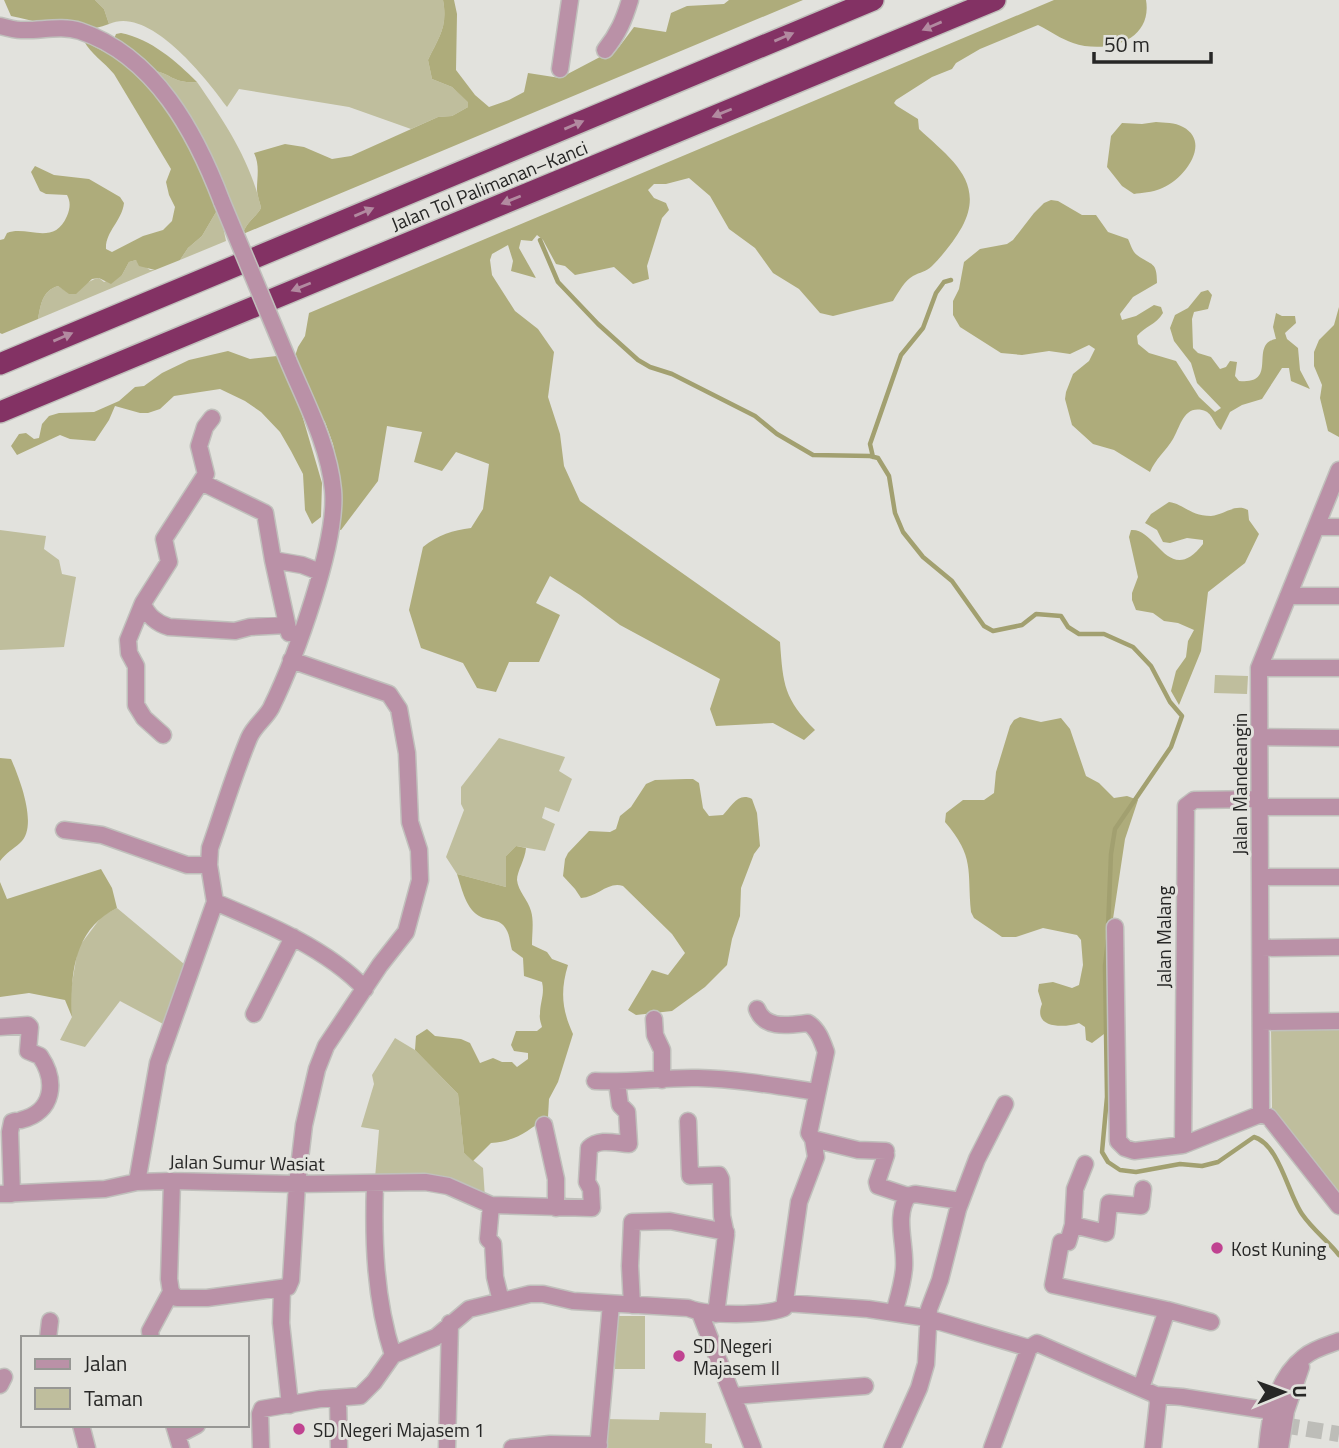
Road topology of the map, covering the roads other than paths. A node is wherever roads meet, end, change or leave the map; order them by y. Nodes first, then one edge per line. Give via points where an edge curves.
1 (570, 0) edge
2 (630, 0) edge
3 (873, 0) edge
4 (995, 0) edge
5 (0, 26) edge
6 (605, 50) dead end
7 (560, 69) dead end
8 (0, 364) edge
9 (0, 412) edge
10 (212, 418) dead end
11 (1339, 470) edge
12 (201, 482) junction
13 (1316, 527) junction
14 (1339, 527) edge
15 (273, 560) junction
16 (320, 572) junction
17 (1288, 596) junction
18 (1339, 596) edge
19 (143, 603) junction
20 (287, 625) junction
21 (293, 657) junction
22 (1259, 668) junction
23 (1339, 668) edge
24 (163, 735) dead end
25 (1260, 737) junction
26 (1339, 738) edge
27 (1260, 803) junction
28 (1339, 807) edge
29 (64, 830) dead end
30 (209, 865) junction
31 (1260, 877) junction
32 (1339, 877) edge
33 (215, 902) junction
34 (1115, 928) dead end
35 (293, 937) junction
36 (1339, 947) edge
37 (1261, 948) junction
38 (365, 989) junction
39 (757, 1009) dead end
40 (254, 1014) dead end
41 (654, 1019) dead end
42 (1339, 1021) edge
43 (1261, 1022) junction
44 (0, 1027) edge
45 (663, 1080) junction
46 (595, 1081) dead end
47 (617, 1083) junction
48 (817, 1092) junction
49 (1003, 1110) dead end
50 (1261, 1114) junction
51 (688, 1121) dead end
52 (544, 1125) dead end
53 (813, 1139) junction
54 (1183, 1145) junction
55 (1085, 1164) dead end
56 (172, 1181) junction
57 (138, 1182) junction
58 (297, 1184) junction
59 (375, 1184) junction
60 (1143, 1189) dead end
61 (6, 1194) edge
62 (908, 1196) junction
63 (961, 1201) junction
64 (491, 1205) junction
65 (1339, 1206) edge
66 (556, 1208) junction
67 (1073, 1225) junction
68 (726, 1233) junction
69 (282, 1289) junction
70 (171, 1292) junction
71 (501, 1301) junction
72 (786, 1303) junction
73 (611, 1304) junction
74 (632, 1305) junction
75 (1167, 1310) junction
76 (894, 1313) junction
77 (708, 1314) junction
78 (927, 1318) junction
79 (1211, 1322) dead end
80 (450, 1323) junction
81 (151, 1336) edge
82 (436, 1337) junction
83 (1339, 1340) edge
84 (1029, 1348) junction
85 (451, 1350) junction
86 (393, 1354) junction
87 (1306, 1355) junction
88 (865, 1386) dead end
89 (1149, 1391) junction
90 (733, 1396) junction
91 (338, 1398) junction
92 (290, 1405) junction
93 (254, 1408) edge
94 (1271, 1411) junction
95 (82, 1427) edge
96 (194, 1427) edge
97 (178, 1436) edge
98 (598, 1446) edge
99 (87, 1448) edge
100 (261, 1448) edge
101 (339, 1448) edge
102 (447, 1448) edge
103 (512, 1448) edge
104 (753, 1448) edge
105 (892, 1448) edge
106 (992, 1448) edge
107 (1153, 1448) edge
108 (1267, 1448) edge
109 (1280, 1448) edge

1 - 7 street
2 - 6 street via 624,22
8 -> 3 highway, Jalan Tol Palimanan–Kanci
4 -> 9 highway, Jalan Tol Palimanan–Kanci
5 - 16 street, bridge via 78,30 117,51 146,74 179,111 207,163 320,439 333,487 333,523
10 - 12 street via 199,446 206,467
11 - 13 street, Jalan Mandeangin
12 - 15 street via 265,513
12 - 19 street via 164,539 169,562
13 - 14 street
13 - 17 street, Jalan Mandeangin
15 - 16 street
15 - 20 street
16 - 21 street
17 - 18 street
17 - 22 street, Jalan Mandeangin
19 - 20 street via 144,610 169,627 235,631
19 - 24 street via 128,640 136,666 136,705
20 - 21 street
21 - 30 street via 268,713 251,734 210,848
21 - 38 street via 389,694 398,709 420,880 406,932
22 - 23 street
22 - 25 street, Jalan Mandeangin
25 - 26 street
25 - 27 street, Jalan Mandeangin
27 - 28 street
27 - 31 street, Jalan Mandeangin
27 - 54 street, Jalan Malang via 1194,800 1186,806
29 - 30 street via 102,835 187,865
30 - 33 street
31 - 32 street
31 - 37 street, Jalan Mandeangin
33 - 35 street
33 - 57 street via 158,1063
34 - 54 street via 1118,1141 1134,1151
35 - 38 street
35 - 40 street
36 - 37 street
37 - 43 street, Jalan Mandeangin
38 - 58 street via 326,1046 317,1069
39 - 48 street via 771,1024 807,1023 819,1033 826,1052
41 - 45 street
42 - 43 street
43 - 50 street, Jalan Mandeangin
44 - 61 street via 28,1025 28,1051 40,1056 49,1074 44,1109 12,1122
45 - 47 street
45 - 48 street via 733,1080
46 - 47 street
47 - 66 street via 620,1105 627,1112 629,1144 604,1142 589,1148 587,1182 592,1189 592,1208
48 - 53 street via 809,1133
49 - 63 street
50 - 54 street
50 - 65 street via 1269,1116
51 - 68 street via 690,1176 719,1175
52 - 66 street via 556,1179
53 - 62 street via 886,1153 878,1186
53 - 72 street via 816,1157 799,1202
55 - 67 street via 1075,1189
56 - 57 street, Jalan Sumur Wasiat
56 - 58 street, Jalan Sumur Wasiat
56 - 70 street
57 - 61 street, Jalan Sumur Wasiat via 105,1189
58 - 59 street, Jalan Sumur Wasiat
58 - 69 street via 291,1280
59 - 64 street, Jalan Sumur Wasiat via 448,1186
59 - 86 street via 375,1257
60 - 67 street via 1141,1206 1109,1203 1106,1233
62 - 63 street
62 - 76 street via 901,1213 904,1270
63 - 78 street
64 - 66 street
64 - 71 street via 488,1239 493,1244
67 - 75 street via 1068,1242 1061,1242 1053,1285
68 - 74 street via 670,1221 632,1222
68 - 77 street
69 - 70 street via 191,1299 177,1298
69 - 92 street
70 - 81 street
71 - 73 street via 543,1294
71 - 80 street via 469,1309
72 - 76 street
72 - 77 street via 780,1310
73 - 74 street
73 - 98 street
74 - 77 street via 688,1308
75 - 79 street
75 - 89 street
76 - 78 street
77 - 90 street
78 - 84 street
78 - 105 street via 926,1364
80 - 82 street
80 - 85 street
82 - 85 street via 445,1339
82 - 86 street
83 - 87 street
84 - 89 street via 1037,1343
84 - 106 street
85 - 102 street
86 - 91 street via 360,1396
87 - 94 street via 1292,1370
87 - 109 street via 1286,1410
88 - 90 street
89 - 94 street
89 - 107 street via 1158,1402
90 - 104 street
91 - 92 street
91 - 101 street
92 - 93 street
93 - 100 street via 260,1414
94 - 108 street
95 - 99 street
96 - 97 street
98 - 103 street

